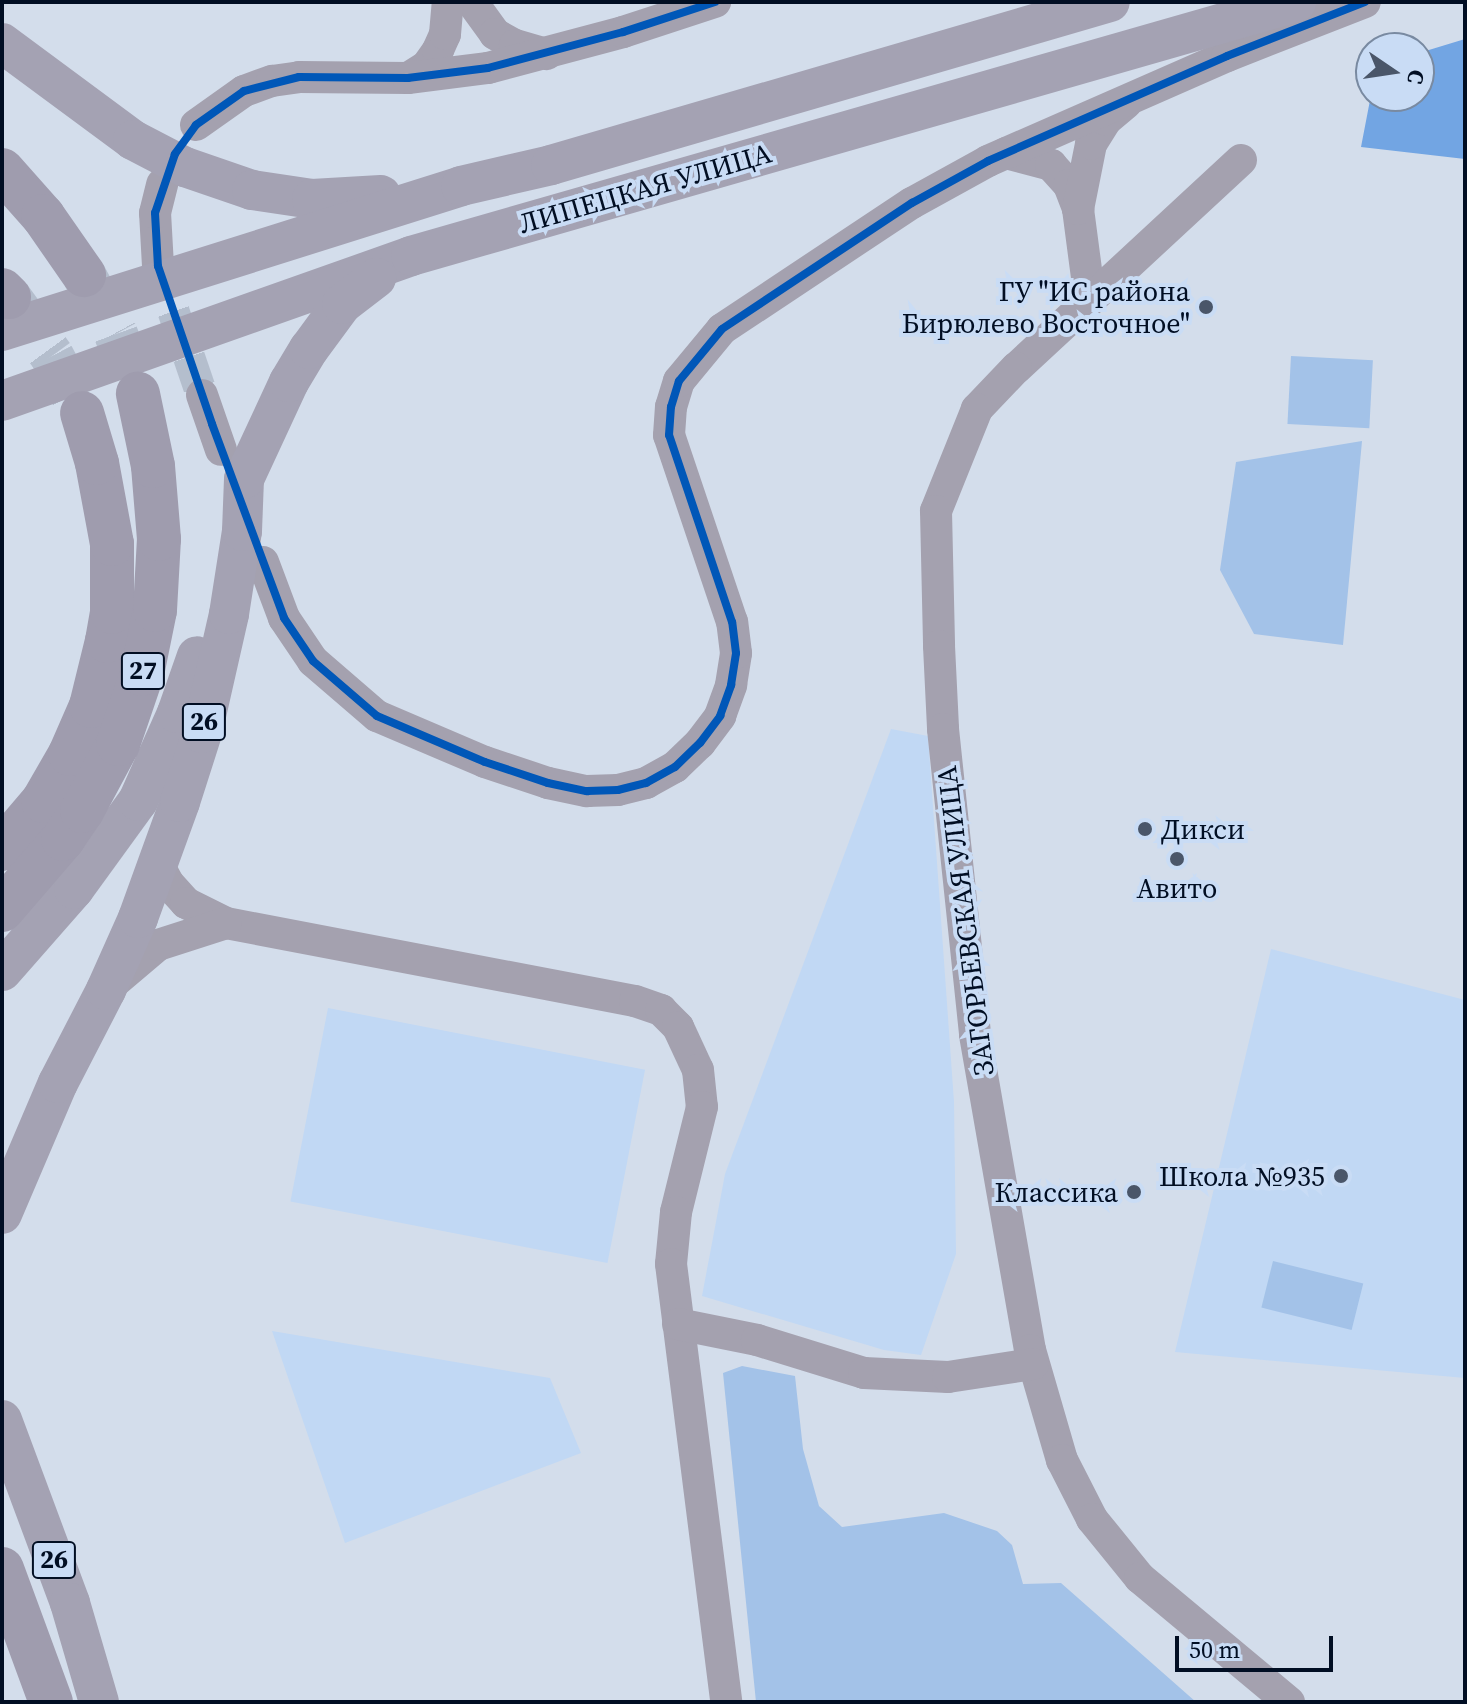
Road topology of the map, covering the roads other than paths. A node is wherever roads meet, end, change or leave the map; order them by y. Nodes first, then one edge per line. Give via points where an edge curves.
1 (448, 2) edge
2 (472, 2) edge
3 (715, 2) edge
4 (1110, 2) edge
5 (1296, 2) edge
6 (1365, 2) edge
7 (2, 43) edge
8 (547, 54) junction
9 (408, 78) junction
10 (1133, 97) junction
11 (196, 125) dead end
12 (1006, 153) junction
13 (1241, 160) dead end
14 (2, 170) edge
15 (162, 184) dead end
16 (461, 186) junction
17 (1078, 209) junction
18 (411, 256) junction
19 (158, 266) tunnel mouth
20 (84, 275) tunnel mouth
21 (1090, 300) junction
22 (4, 306) edge
23 (138, 394) tunnel mouth
24 (202, 395) tunnel mouth
25 (2, 401) edge
26 (82, 413) tunnel mouth
27 (233, 464) junction
28 (263, 562) dead end
29 (2, 849) edge
30 (158, 864) junction
31 (2, 910) edge
32 (226, 923) junction
33 (2, 971) edge
34 (106, 990) junction
35 (2, 1214) edge
36 (678, 1324) junction
37 (1033, 1364) junction
38 (2, 1420) edge
39 (2, 1569) edge
40 (51, 1702) edge
41 (99, 1702) edge
42 (726, 1702) edge
43 (1289, 1702) edge

1 - 9 street via 438,50 427,66
2 - 8 street via 495,34
3 - 8 street
4 - 16 main road, ЛИПЕЦКАЯ УЛИЦА via 551,165
5 - 18 main road, ЛИПЕЦКАЯ УЛИЦА
6 - 10 street
7 - 16 main road via 133,140 185,167 252,190 312,199
8 - 9 street
9 - 11 street via 272,81 220,105
10 - 12 street
10 - 17 street via 1106,120 1091,144
12 - 17 street via 1051,165 1069,185
12 - 28 street via 912,203 722,329 679,381 671,407 672,446 723,587 736,653 720,716 675,767 646,783 587,791 548,783 377,716 313,661 284,618
13 - 21 street, ЗАГОРЬЕВСКАЯ УЛИЦА
14 - 20 highway via 43,216
15 - 19 street via 155,213
16 - 22 main road, ЛИПЕЦКАЯ УЛИЦА
17 - 21 street
18 - 25 main road, ЛИПЕЦКАЯ УЛИЦА
18 - 27 main road, 26 via 342,304
21 - 37 street, ЗАГОРЬЕВСКАЯ УЛИЦА via 977,409 936,511 943,729 975,1035
23 - 31 highway, 27 via 153,466 159,539 155,610 142,674 118,744 93,791 63,839
24 - 27 street
26 - 29 highway via 112,544 107,641 91,706 70,754 43,801
27 - 30 main road, 26 via 237,570 202,733
27 - 33 main road via 203,637 151,774 118,833
30 - 32 street via 186,903
30 - 34 main road, 26
32 - 34 street via 158,945
32 - 36 street via 635,1001 672,1018 693,1053 702,1107 672,1237
34 - 35 main road, 26 via 58,1083
36 - 37 street via 757,1340 864,1373 948,1377
36 - 42 street
37 - 43 street, ЗАГОРЬЕВСКАЯ УЛИЦА via 1062,1460 1092,1519 1140,1578
38 - 41 main road, 26 via 70,1603
39 - 40 highway

